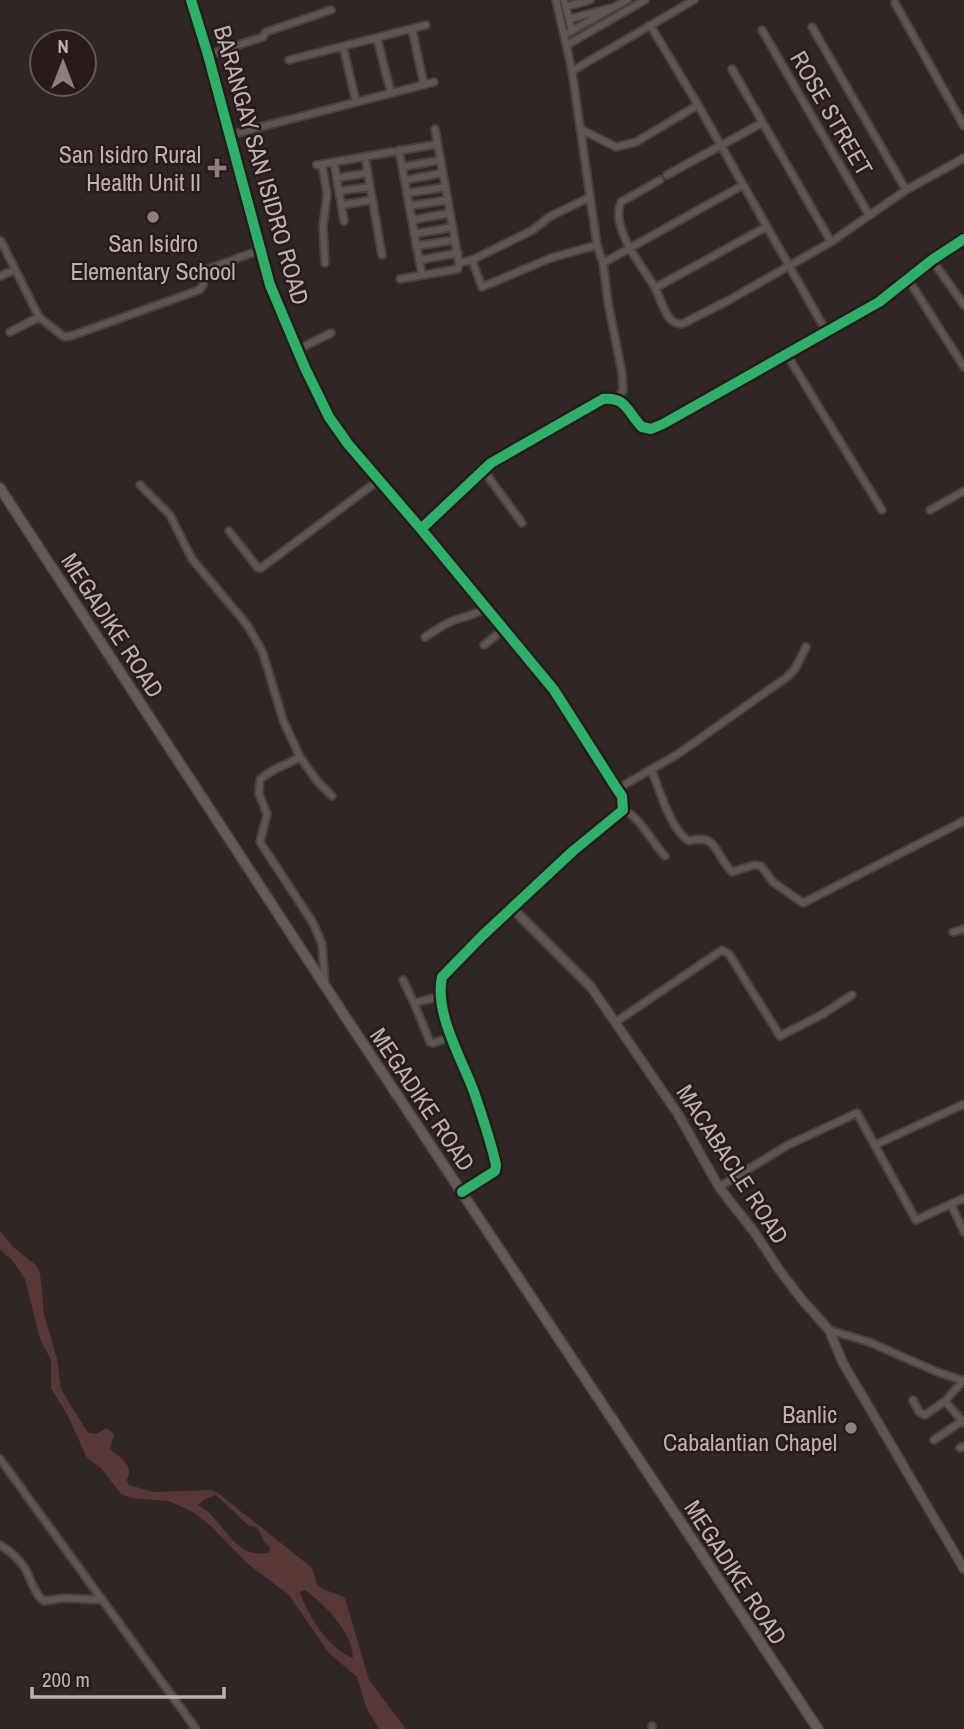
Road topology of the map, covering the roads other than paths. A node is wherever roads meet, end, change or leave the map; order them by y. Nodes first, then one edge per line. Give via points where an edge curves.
1 (191, 0) edge
2 (556, 0) edge
3 (590, 0) edge
4 (645, 0) edge
5 (694, 0) edge
6 (624, 1) edge
7 (895, 3) dead end
8 (565, 4) edge
9 (616, 9) junction
10 (331, 10) dead end
11 (569, 19) junction
12 (584, 24) junction
13 (426, 25) dead end
14 (650, 25) junction
15 (812, 27) dead end
16 (412, 29) junction
17 (762, 30) dead end
18 (572, 31) junction
19 (589, 32) junction
20 (564, 36) junction
21 (377, 38) junction
22 (567, 45) junction
23 (342, 46) junction
24 (208, 55) junction
25 (289, 60) dead end
26 (732, 69) dead end
27 (572, 71) junction
28 (434, 82) dead end
29 (424, 85) junction
30 (391, 93) junction
31 (356, 102) junction
32 (698, 105) junction
33 (762, 123) junction
34 (964, 127) edge
35 (435, 129) dead end
36 (580, 129) junction
37 (230, 135) junction
38 (438, 144) junction
39 (720, 145) junction
40 (399, 150) junction
41 (365, 157) junction
42 (964, 158) edge
43 (441, 160) junction
44 (334, 162) junction
45 (402, 167) junction
46 (368, 173) junction
47 (443, 173) junction
48 (667, 175) dead end
49 (337, 178) junction
50 (405, 180) junction
51 (660, 180) dead end
52 (743, 185) junction
53 (370, 187) junction
54 (446, 187) junction
55 (906, 190) junction
56 (339, 191) junction
57 (407, 193) junction
58 (590, 197) junction
59 (372, 200) junction
60 (448, 200) junction
61 (341, 205) junction
62 (409, 206) junction
63 (450, 213) junction
64 (869, 215) junction
65 (412, 220) junction
66 (344, 221) dead end
67 (453, 226) junction
68 (766, 227) junction
69 (414, 234) junction
70 (964, 239) edge
71 (455, 240) junction
72 (1, 242) edge
73 (831, 242) junction
74 (597, 245) junction
75 (416, 246) junction
76 (630, 249) junction
77 (260, 250) junction
78 (458, 253) junction
79 (382, 254) dead end
80 (419, 260) junction
81 (932, 260) junction
82 (472, 261) junction
83 (326, 263) dead end
84 (459, 263) junction
85 (603, 263) junction
86 (788, 265) junction
87 (15, 270) junction
88 (422, 275) junction
89 (0, 276) edge
90 (400, 279) dead end
91 (908, 279) junction
92 (654, 288) junction
93 (964, 305) edge
94 (39, 317) junction
95 (826, 331) junction
96 (10, 332) dead end
97 (313, 332) dead end
98 (331, 334) dead end
99 (316, 341) junction
100 (297, 350) junction
101 (787, 355) junction
102 (964, 367) edge
103 (618, 399) junction
104 (484, 471) junction
105 (379, 481) junction
106 (140, 485) dead end
107 (0, 488) edge
108 (964, 491) edge
109 (882, 510) dead end
110 (930, 510) dead end
111 (522, 523) dead end
112 (421, 529) junction
113 (229, 531) dead end
114 (487, 607) junction
115 (504, 629) junction
116 (425, 637) dead end
117 (484, 645) dead end
118 (806, 647) dead end
119 (300, 757) junction
120 (651, 769) junction
121 (617, 789) junction
122 (332, 796) dead end
123 (623, 810) junction
124 (964, 821) edge
125 (665, 856) dead end
126 (512, 908) junction
127 (964, 929) edge
128 (953, 932) dead end
129 (403, 980) dead end
130 (326, 984) junction
131 (852, 995) dead end
132 (441, 996) junction
133 (414, 1003) junction
134 (616, 1022) junction
135 (451, 1037) junction
136 (964, 1104) edge
137 (875, 1146) junction
138 (719, 1187) junction
139 (462, 1192) junction
140 (964, 1198) edge
141 (951, 1204) junction
142 (964, 1231) edge
143 (829, 1330) junction
144 (963, 1381) edge
145 (913, 1400) dead end
146 (945, 1401) junction
147 (963, 1422) edge
148 (934, 1440) dead end
149 (0, 1459) edge
150 (0, 1545) edge
151 (964, 1569) edge
152 (103, 1600) junction
153 (196, 1729) edge
154 (818, 1729) edge

1 - 24 street, BARANGAY SAN ISIDRO ROAD
2 - 20 street
3 - 8 street
4 - 9 street
5 - 14 street
6 - 9 street
7 - 34 street
8 - 11 street
9 - 11 street
9 - 12 street
9 - 19 street
10 - 24 street
11 - 18 street
12 - 18 street
12 - 19 street
13 - 16 street
14 - 27 street
14 - 32 street
15 - 55 street
16 - 21 street
16 - 29 street
17 - 64 street, ROSE STREET
18 - 20 street
19 - 22 street
20 - 22 street
21 - 23 street
21 - 30 street
22 - 27 street
23 - 25 street
23 - 31 street
24 - 37 street, BARANGAY SAN ISIDRO ROAD
26 - 33 street
27 - 36 street
28 - 29 street
29 - 30 street
30 - 31 street
31 - 37 street
32 - 36 street via 636,142 616,147
32 - 39 street
33 - 39 street
33 - 73 street
35 - 38 street
36 - 58 street
37 - 77 street, BARANGAY SAN ISIDRO ROAD
38 - 40 street
38 - 43 street
39 - 48 street
39 - 52 street
40 - 41 street
40 - 45 street
41 - 44 street
41 - 46 street
42 - 55 street
43 - 45 street
43 - 47 street
44 - 49 street
44 - 83 street via 320,164 327,194 323,228
45 - 50 street
46 - 49 street
46 - 53 street
47 - 50 street
47 - 54 street
49 - 56 street
50 - 57 street
51 - 76 street via 621,202 618,214
52 - 68 street
52 - 76 street
53 - 56 street
53 - 59 street
54 - 57 street
54 - 60 street
55 - 64 street
56 - 61 street
57 - 62 street
58 - 74 street
58 - 82 street
59 - 61 street
59 - 79 street
60 - 62 street
60 - 63 street
61 - 66 street
62 - 65 street
63 - 65 street
63 - 67 street
64 - 73 street
65 - 69 street
67 - 69 street
67 - 71 street
68 - 86 street
68 - 92 street
69 - 75 street
70 - 81 street
71 - 75 street
71 - 78 street
72 - 87 street
73 - 86 street
74 - 82 street via 551,258 482,287
74 - 85 street
75 - 80 street
76 - 85 street
76 - 92 street
77 - 94 street via 203,271 200,290 71,336 61,335
77 - 100 street, BARANGAY SAN ISIDRO ROAD
78 - 80 street
78 - 84 street
80 - 88 street
81 - 91 street
81 - 93 street
82 - 84 street
84 - 88 street via 458,268
85 - 103 street via 622,373 623,390
86 - 92 street via 682,324 670,319
86 - 95 street
87 - 89 street
87 - 94 street
88 - 90 street
91 - 95 street via 879,302
91 - 102 street
94 - 96 street
95 - 101 street
97 - 99 street
98 - 99 street
99 - 100 street
100 - 105 street, BARANGAY SAN ISIDRO ROAD via 329,417
101 - 103 street via 651,429 642,427
101 - 109 street
103 - 104 street via 603,398 518,446
104 - 111 street
104 - 112 street
105 - 112 street, BARANGAY SAN ISIDRO ROAD
105 - 113 street via 261,568
106 - 119 street via 170,515 192,559 248,626 264,653 283,720
107 - 130 main road, MEGADIKE ROAD
108 - 110 street
112 - 114 street, BARANGAY SAN ISIDRO ROAD
114 - 115 street, BARANGAY SAN ISIDRO ROAD
114 - 116 street
115 - 117 street
115 - 121 street, BARANGAY SAN ISIDRO ROAD via 554,690
118 - 120 street via 786,677
119 - 122 street
119 - 130 street via 260,780 258,789 267,814 260,842 317,930
120 - 121 street
120 - 124 street via 682,837 708,839 732,872 761,866 773,882 803,904
121 - 123 street, BARANGAY SAN ISIDRO ROAD
123 - 125 street via 629,811
123 - 126 street
126 - 132 street via 446,972
126 - 134 street, MACABACLE ROAD via 591,988
127 - 128 street
129 - 133 street
130 - 139 main road, MEGADIKE ROAD
131 - 134 street via 780,1036 729,954 722,950
132 - 133 street
132 - 135 street
133 - 135 street via 430,1042
134 - 138 street, MACABACLE ROAD via 678,1114
135 - 139 street via 496,1165 495,1171
136 - 137 street
137 - 138 street via 857,1113 788,1145
137 - 141 street via 916,1220
138 - 143 street, MACABACLE ROAD
139 - 154 main road, MEGADIKE ROAD
140 - 141 street
141 - 142 street
143 - 144 street
143 - 151 street, MACABACLE ROAD via 843,1363
144 - 146 street
145 - 146 street via 925,1415
146 - 147 street
147 - 148 street
149 - 152 street
150 - 152 street via 24,1567 44,1601
152 - 153 street

